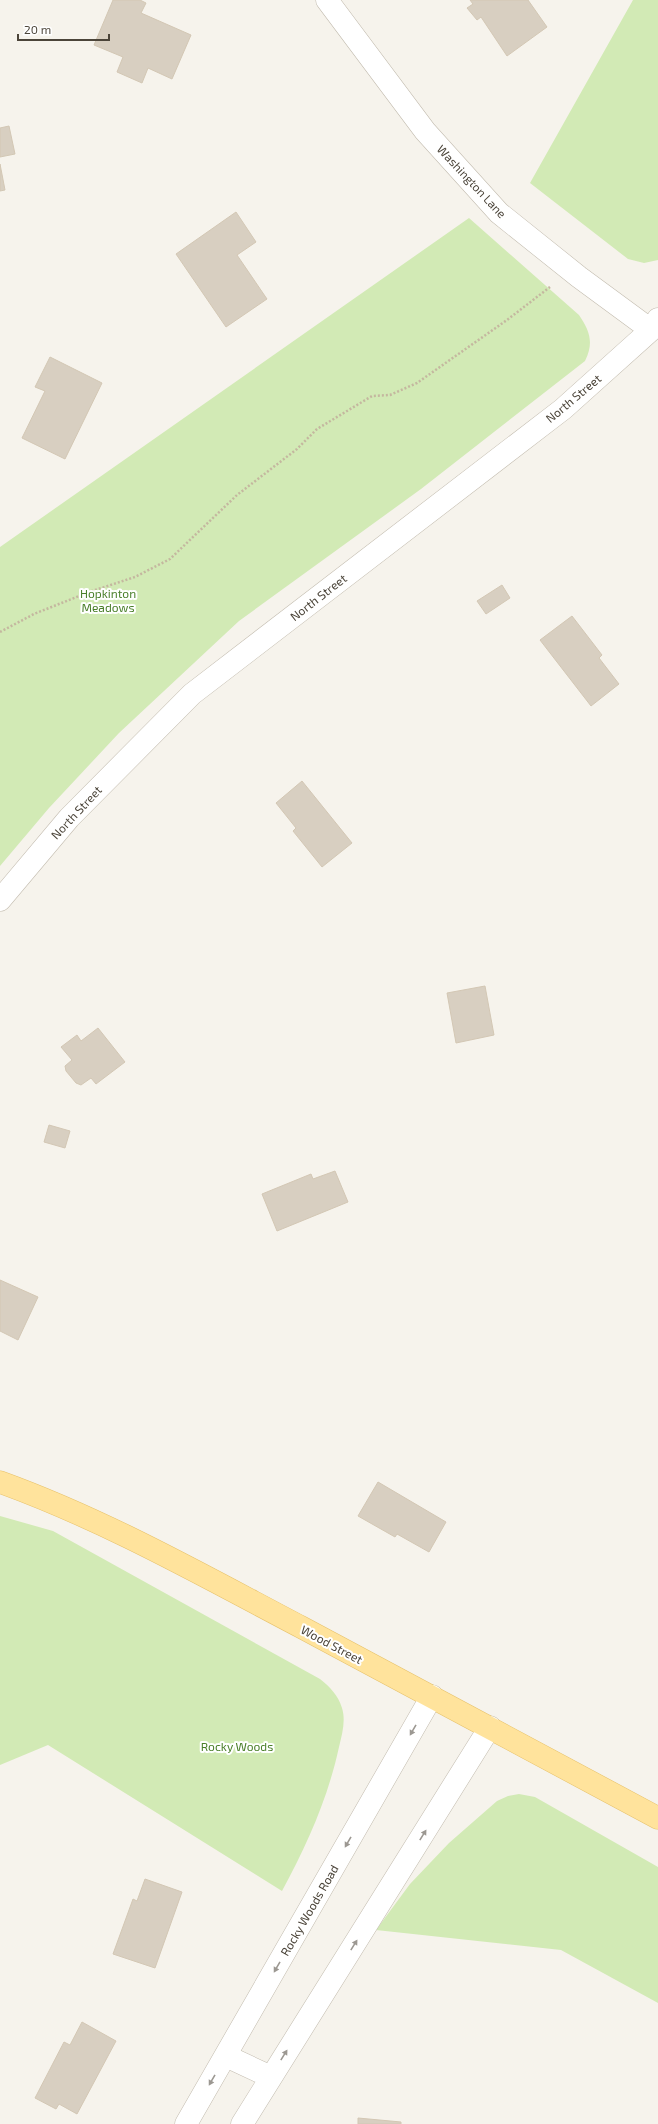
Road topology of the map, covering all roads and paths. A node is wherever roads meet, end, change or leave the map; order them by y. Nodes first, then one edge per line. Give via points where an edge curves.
1 (327, 0) edge
2 (570, 271) junction
3 (654, 324) edge
4 (0, 632) edge
5 (0, 900) edge
6 (0, 1482) edge
7 (432, 1696) junction
8 (490, 1727) junction
9 (658, 1818) edge
10 (226, 2056) junction
11 (271, 2077) junction
12 (186, 2124) edge
13 (242, 2124) edge

1 - 2 street, Washington Lane via 436,142 499,213
2 - 3 street, Washington Lane
2 - 4 path via 508,320 417,383 390,395 372,396 318,429 297,449 237,495 170,559 134,577 34,614
3 - 5 street, North Street via 563,409 192,694 69,818
6 - 7 main road, Wood Street via 78,1513 140,1542
7 - 8 main road, Wood Street
7 -> 10 street, Rocky Woods Road
8 - 9 main road, Wood Street
11 -> 8 street
10 - 11 street
10 -> 12 street, Rocky Woods Road
11 - 13 street

